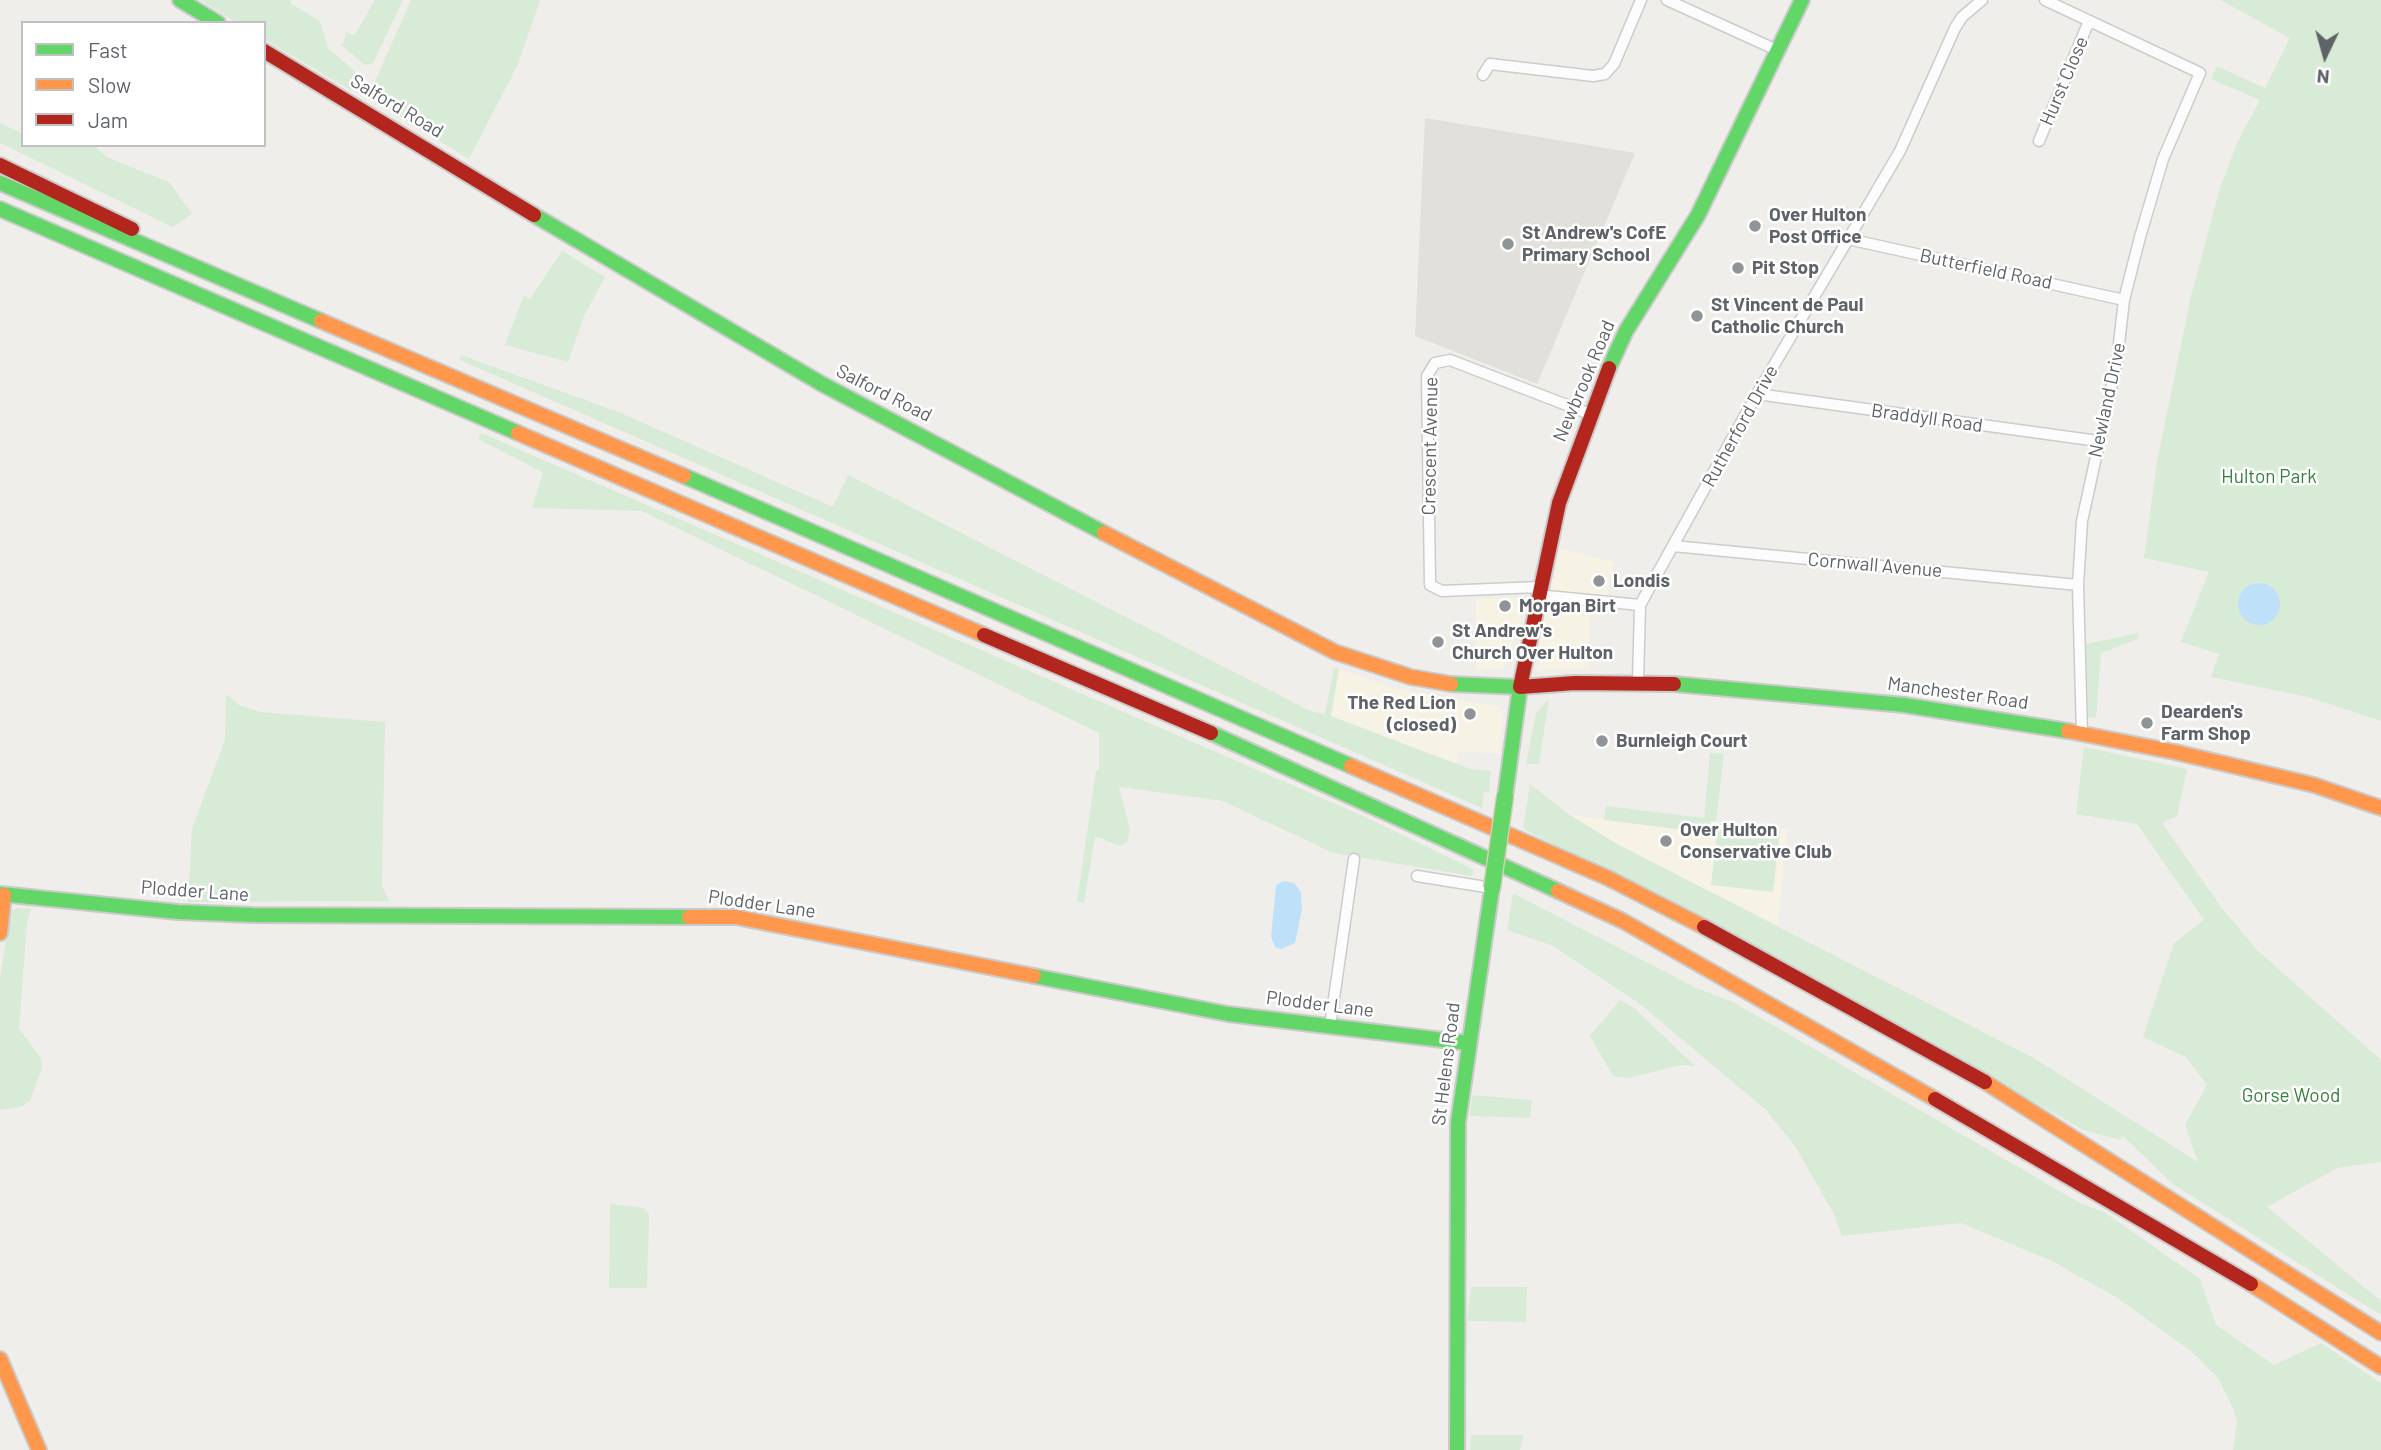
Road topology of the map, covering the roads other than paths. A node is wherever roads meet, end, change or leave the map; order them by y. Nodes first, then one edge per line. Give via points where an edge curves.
1 (180, 0) edge
2 (1641, 0) edge
3 (1667, 0) edge
4 (1801, 0) edge
5 (1982, 0) edge
6 (2045, 0) edge
7 (215, 21) edge
8 (2090, 21) junction
9 (1779, 51) junction
10 (266, 52) edge
11 (1483, 75) dead end
12 (2039, 141) dead end
13 (0, 165) edge
14 (0, 183) edge
15 (0, 209) edge
16 (0, 223) edge
17 (1849, 239) junction
18 (169, 283) junction
19 (2124, 300) junction
20 (281, 305) junction
21 (1757, 394) junction
22 (1590, 414) junction
23 (2098, 441) junction
24 (1673, 546) junction
25 (2078, 585) junction
26 (1538, 591) junction
27 (1640, 605) junction
28 (1638, 683) junction
29 (1520, 687) junction
30 (2082, 734) junction
31 (2381, 808) edge
32 (1354, 859) dead end
33 (1417, 876) dead end
34 (1487, 891) junction
35 (2, 895) edge
36 (0, 933) edge
37 (1330, 1026) junction
38 (1468, 1043) junction
39 (2381, 1333) edge
40 (0, 1359) edge
41 (2381, 1367) edge
42 (38, 1450) edge
43 (1457, 1450) edge

1 - 7 main road
2 - 11 street via 1615,64 1605,74 1490,64
3 - 9 street
4 - 9 main road, Newbrook Road
5 - 17 street, Rutherford Drive via 1955,28 1913,126
6 - 8 street
8 - 12 street, Hurst Close
8 - 19 street, Newland Drive via 2197,70 2199,77 2153,188
9 - 22 main road, Newbrook Road via 1698,215 1626,331
10 - 29 main road, Salford Road via 822,384 1299,636 1411,677
13 - 20 main road
14 - 20 main road
15 - 18 main road
16 - 18 main road
17 - 19 street, Butterfield Road
17 - 21 street, Rutherford Drive
18 - 41 main road via 1254,752 1623,921 2105,1196
19 - 23 street, Newland Drive via 2118,361
20 - 39 main road via 1608,878 1757,954 2018,1101
21 - 23 street, Braddyll Road
21 - 24 street, Rutherford Drive
22 - 26 main road, Newbrook Road via 1559,503
22 - 26 street, Crescent Avenue via 1450,360 1435,363 1427,376 1430,585 1442,591
23 - 25 street, Newland Drive via 2081,529
24 - 25 street, Cornwall Avenue
24 - 27 street, Rutherford Drive
25 - 30 street, Newland Drive
26 - 27 street
26 - 29 main road, Newbrook Road
27 - 28 street, Rutherford Drive
28 - 29 main road, Manchester Road
28 - 30 main road, Manchester Road via 1745,688 1885,703
29 - 34 main road, St Helens Road, bridge
30 - 31 main road, Manchester Road via 2260,770
32 - 37 street
33 - 34 street
34 - 38 main road, St Helens Road
35 - 36 main road
35 - 37 main road, Plodder Lane via 252,915 736,917 1159,1001
37 - 38 main road, Plodder Lane
38 - 43 main road, St Helens Road via 1457,1154
40 - 42 main road

